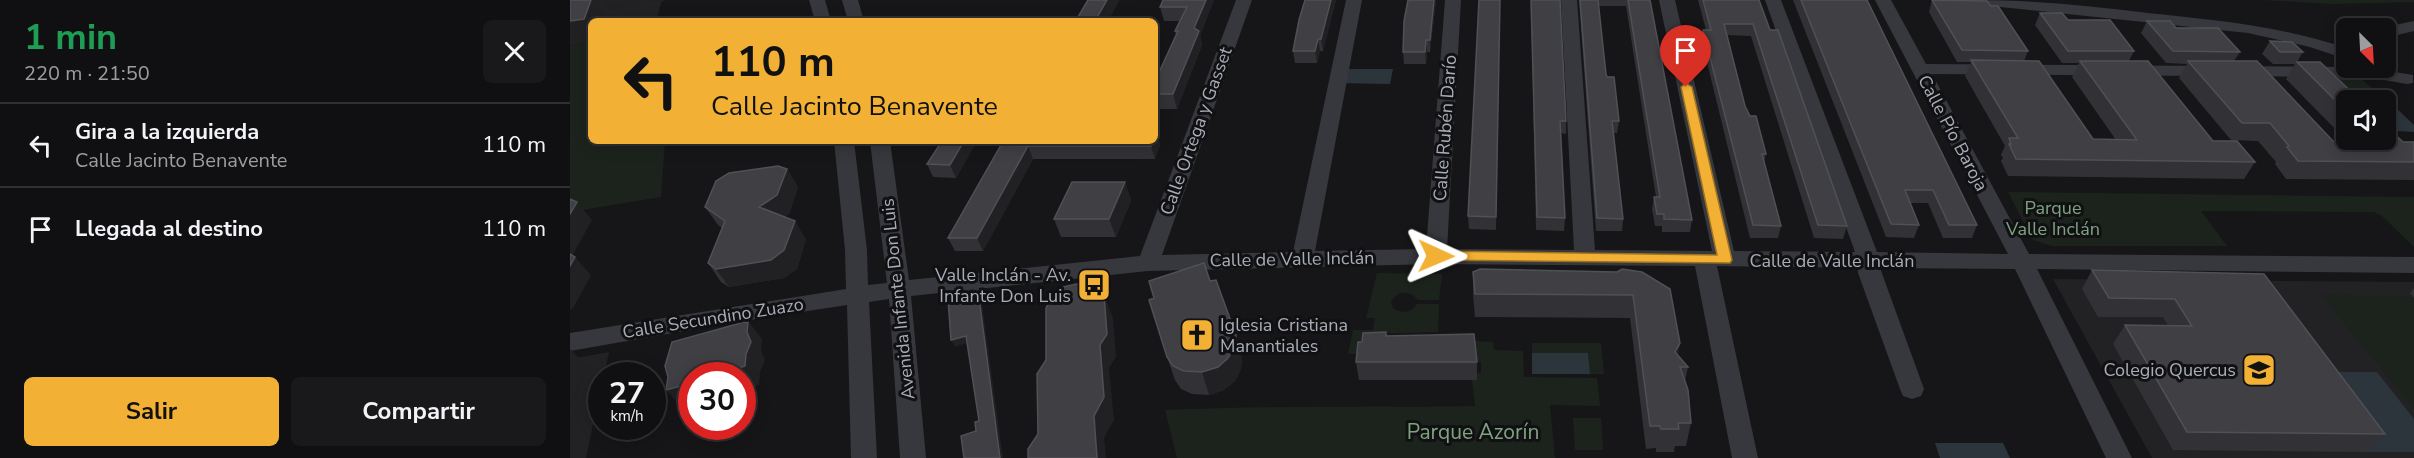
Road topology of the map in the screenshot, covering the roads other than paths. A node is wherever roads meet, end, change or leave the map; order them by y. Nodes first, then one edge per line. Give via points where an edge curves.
1 (817, 0) edge
2 (850, 0) edge
3 (1244, 0) edge
4 (1354, 0) edge
5 (1453, 0) edge
6 (1569, 0) edge
7 (1667, 0) edge
8 (1773, 0) edge
9 (1883, 0) edge
10 (1982, 0) edge
11 (822, 18) edge
12 (855, 18) edge
13 (2414, 26) edge
14 (2396, 30) edge
15 (2315, 43) junction
16 (2336, 43) edge
17 (2336, 50) edge
18 (1918, 69) junction
19 (2396, 70) edge
20 (2408, 80) edge
21 (844, 144) edge
22 (880, 144) edge
23 (1436, 256) junction
24 (1303, 258) junction
25 (1585, 258) junction
26 (1715, 260) junction
27 (1869, 261) junction
28 (2023, 262) junction
29 (1148, 263) junction
30 (2414, 265) edge
31 (899, 289) junction
32 (857, 295) junction
33 (570, 342) edge
34 (1912, 389) dead end
35 (864, 458) edge
36 (913, 458) edge
37 (1745, 458) edge
38 (2119, 458) edge

1 - 11 street
2 - 12 street
3 - 29 street, Calle Ortega y Gasset
4 - 24 street
5 - 23 street, Calle Rubén Darío
6 - 25 street
7 - 26 street
8 - 27 street
9 - 18 street, Calle Pío Baroja
10 - 15 street via 2212,23
13 - 14 street
15 - 16 street
15 - 17 street
18 - 20 street via 2367,72
18 - 28 street, Calle Pío Baroja
19 - 20 street
21 - 32 street, Avenida Infante Don Luis
22 - 31 street, Avenida Infante Don Luis
23 - 24 street, Calle de Valle Inclán
23 - 25 street, Calle de Valle Inclán
24 - 29 street, Calle de Valle Inclán
25 - 26 street, Calle de Valle Inclán
26 - 27 street, Calle de Valle Inclán
26 - 37 street
27 - 28 street, Calle de Valle Inclán
27 - 34 street via 1869,273
28 - 30 street, Calle de Valle Inclán
28 - 38 street, Calle Pío Baroja
29 - 31 street, Calle de Valle Inclán
31 - 32 street, Calle de Valle Inclán
31 - 36 street, Avenida Infante Don Luis
32 - 33 street, Calle Secundino Zuazo
32 - 35 street, Avenida Infante Don Luis

